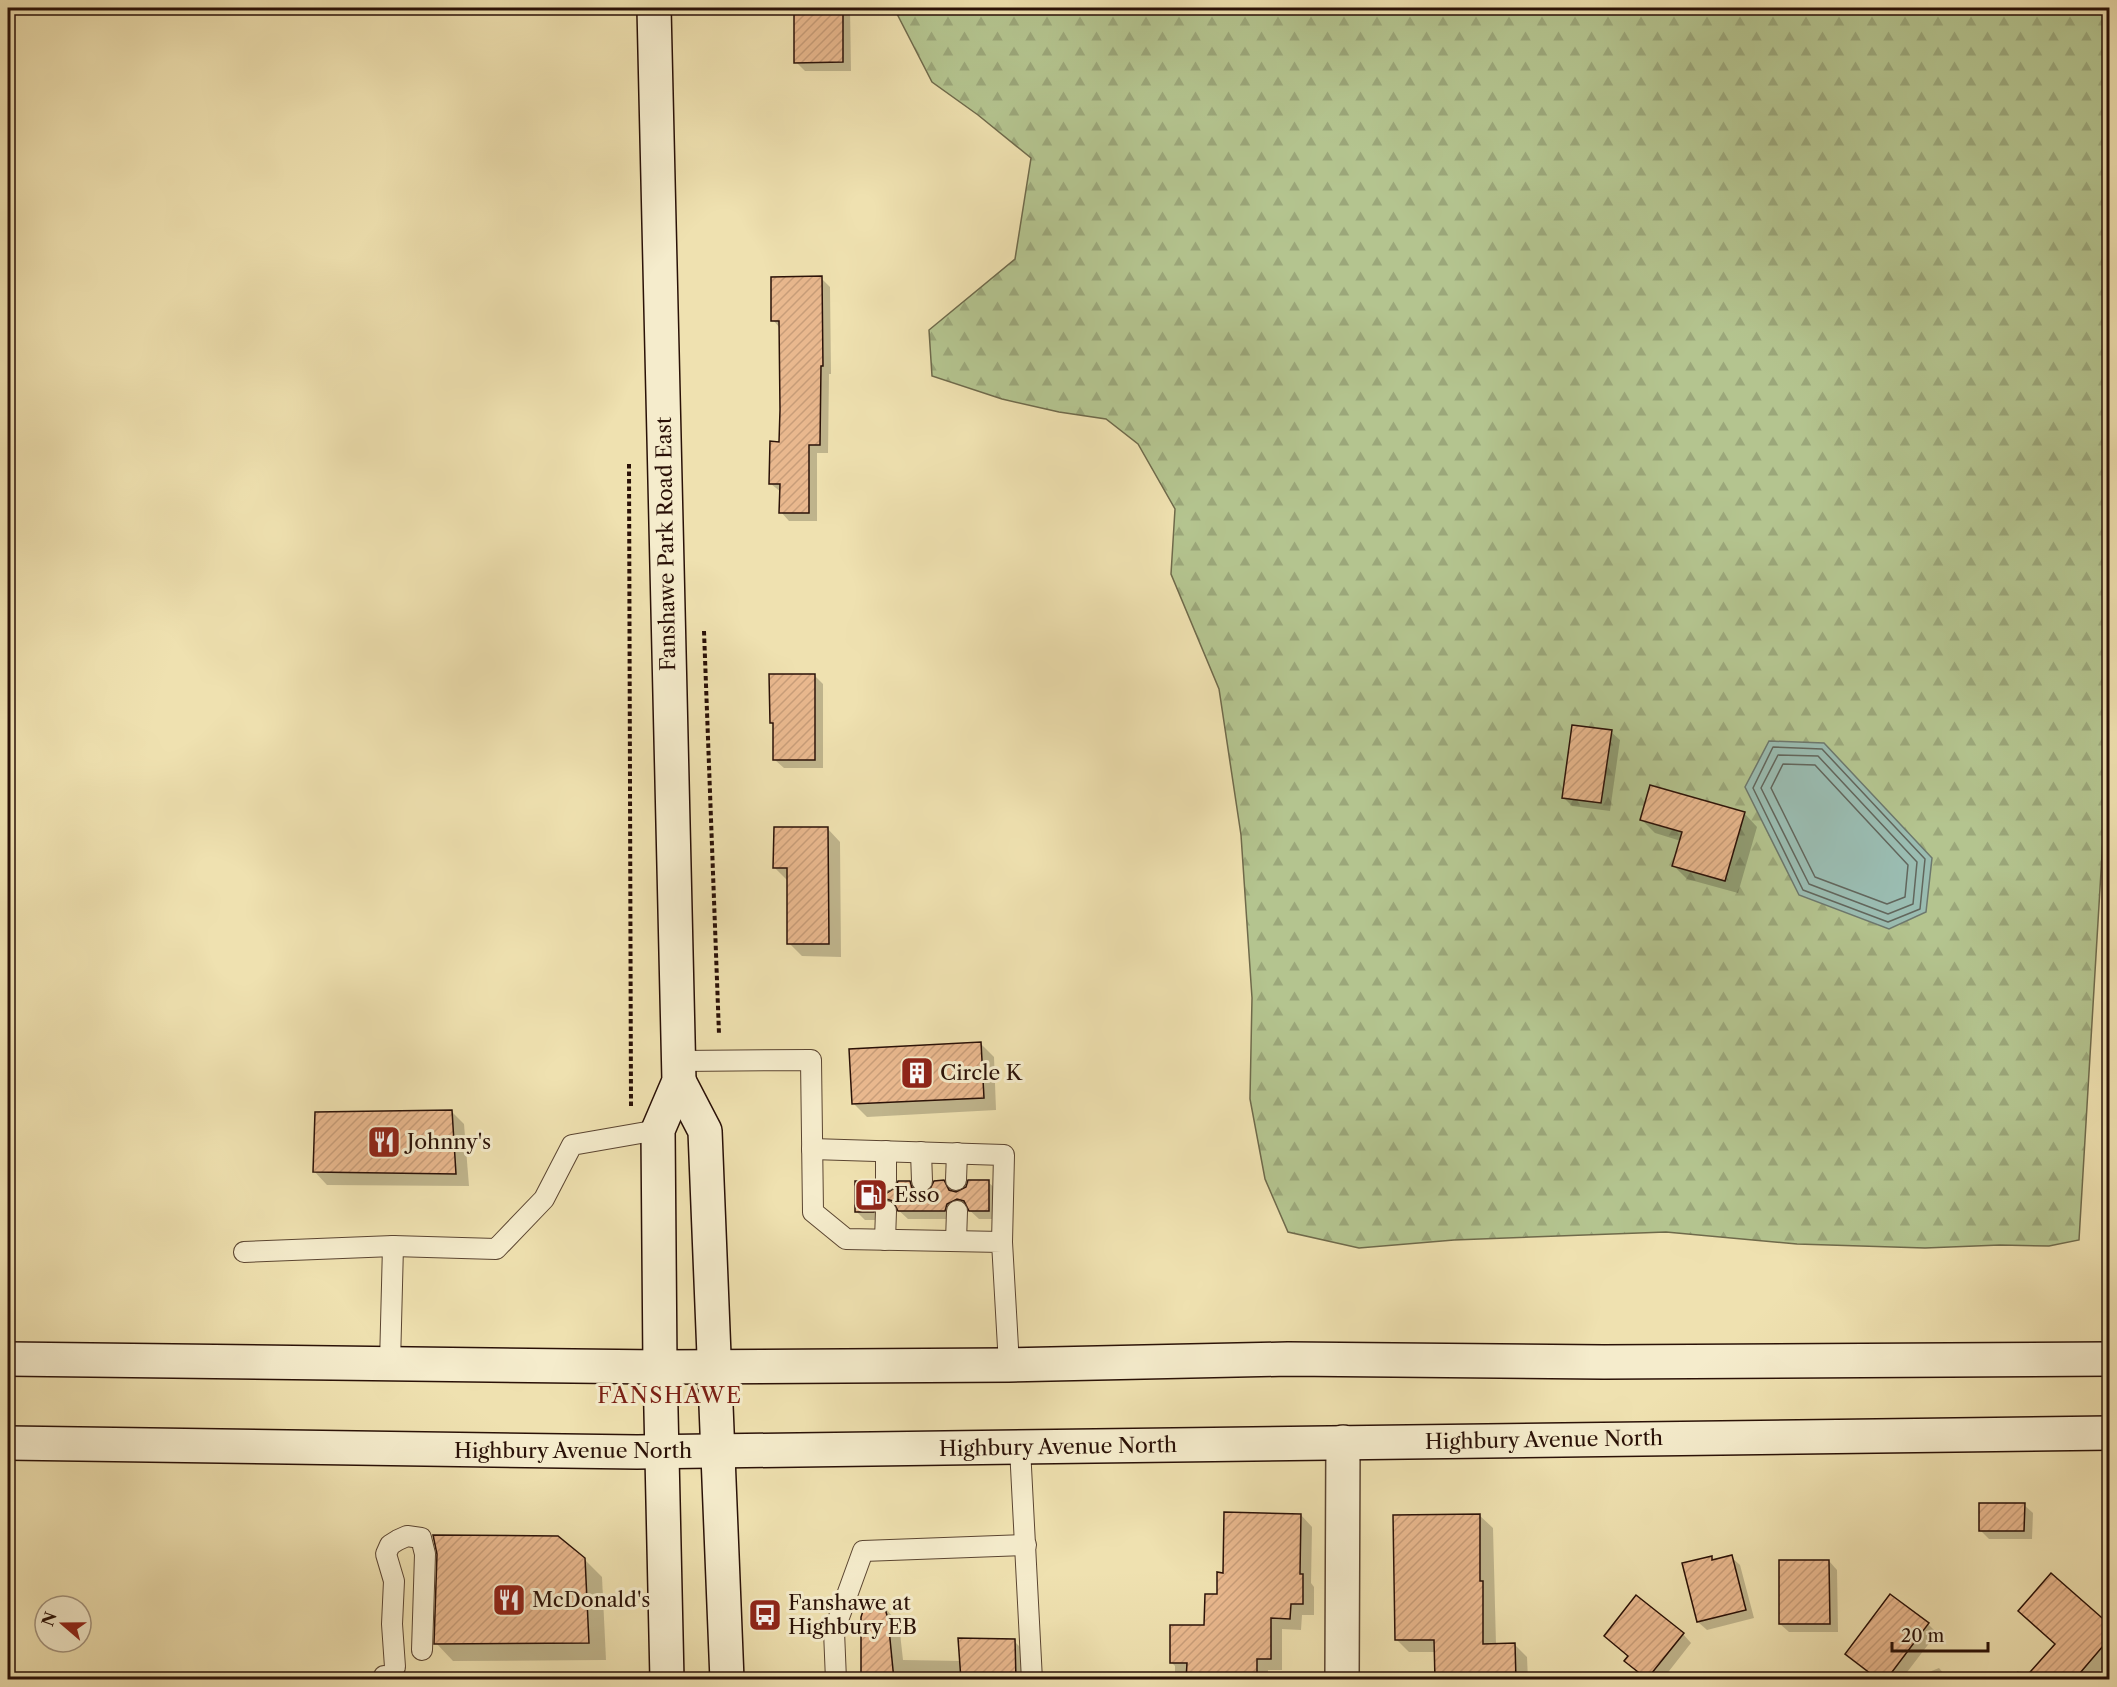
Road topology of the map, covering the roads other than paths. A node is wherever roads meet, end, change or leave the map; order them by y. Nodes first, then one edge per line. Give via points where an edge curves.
1 (654, 8) edge
2 (679, 1071) junction
3 (644, 1133) junction
4 (812, 1149) junction
5 (886, 1151) junction
6 (921, 1152) junction
7 (957, 1153) junction
8 (956, 1180) dead end
9 (886, 1181) dead end
10 (922, 1181) dead end
11 (886, 1211) dead end
12 (957, 1211) dead end
13 (885, 1240) junction
14 (956, 1241) junction
15 (1002, 1242) junction
16 (393, 1246) junction
17 (244, 1252) dead end
18 (8, 1359) edge
19 (2109, 1359) edge
20 (390, 1364) junction
21 (1008, 1365) junction
22 (715, 1366) junction
23 (660, 1367) junction
24 (2109, 1433) edge
25 (1343, 1442) junction
26 (8, 1443) edge
27 (1020, 1448) junction
28 (661, 1452) junction
29 (718, 1452) junction
30 (1026, 1545) junction
31 (422, 1650) dead end
32 (388, 1674) edge
33 (667, 1680) edge
34 (727, 1680) edge
35 (836, 1680) edge
36 (1032, 1680) edge
37 (1342, 1680) edge

1 - 2 main road, Fanshawe Park Road East
2 - 3 main road, Fanshawe Park Road East
2 - 4 lane via 720,1061 811,1060
2 - 22 main road, Fanshawe Park Road East via 705,1131
3 - 16 lane via 572,1145 544,1199 496,1249
3 - 23 main road, Fanshawe Park Road East
4 - 5 lane
4 - 13 lane via 813,1212 846,1239
5 - 6 lane
5 - 9 lane
6 - 7 lane
6 - 10 lane
7 - 8 lane
7 - 15 lane via 1004,1155
11 - 13 lane
12 - 14 lane
13 - 14 lane
14 - 15 lane
15 - 21 lane
16 - 17 lane
16 - 20 lane
18 - 20 main road
19 - 21 main road via 1288,1359
20 - 23 main road
21 - 22 main road
22 - 23 main road
22 - 29 main road, Fanshawe Park Road East
23 - 28 main road, Fanshawe Park Road East
24 - 25 main road, Highbury Avenue North
25 - 27 main road, Highbury Avenue North
25 - 37 main road
26 - 28 main road, Highbury Avenue North
27 - 29 main road, Highbury Avenue North
27 - 30 lane
28 - 29 main road, Highbury Avenue North
28 - 33 main road, Fanshawe Park Road East
29 - 34 main road, Fanshawe Park Road East
30 - 35 lane via 863,1551 834,1631
30 - 36 lane
31 - 32 lane via 425,1554 421,1538 407,1536 390,1545 386,1554 394,1581

